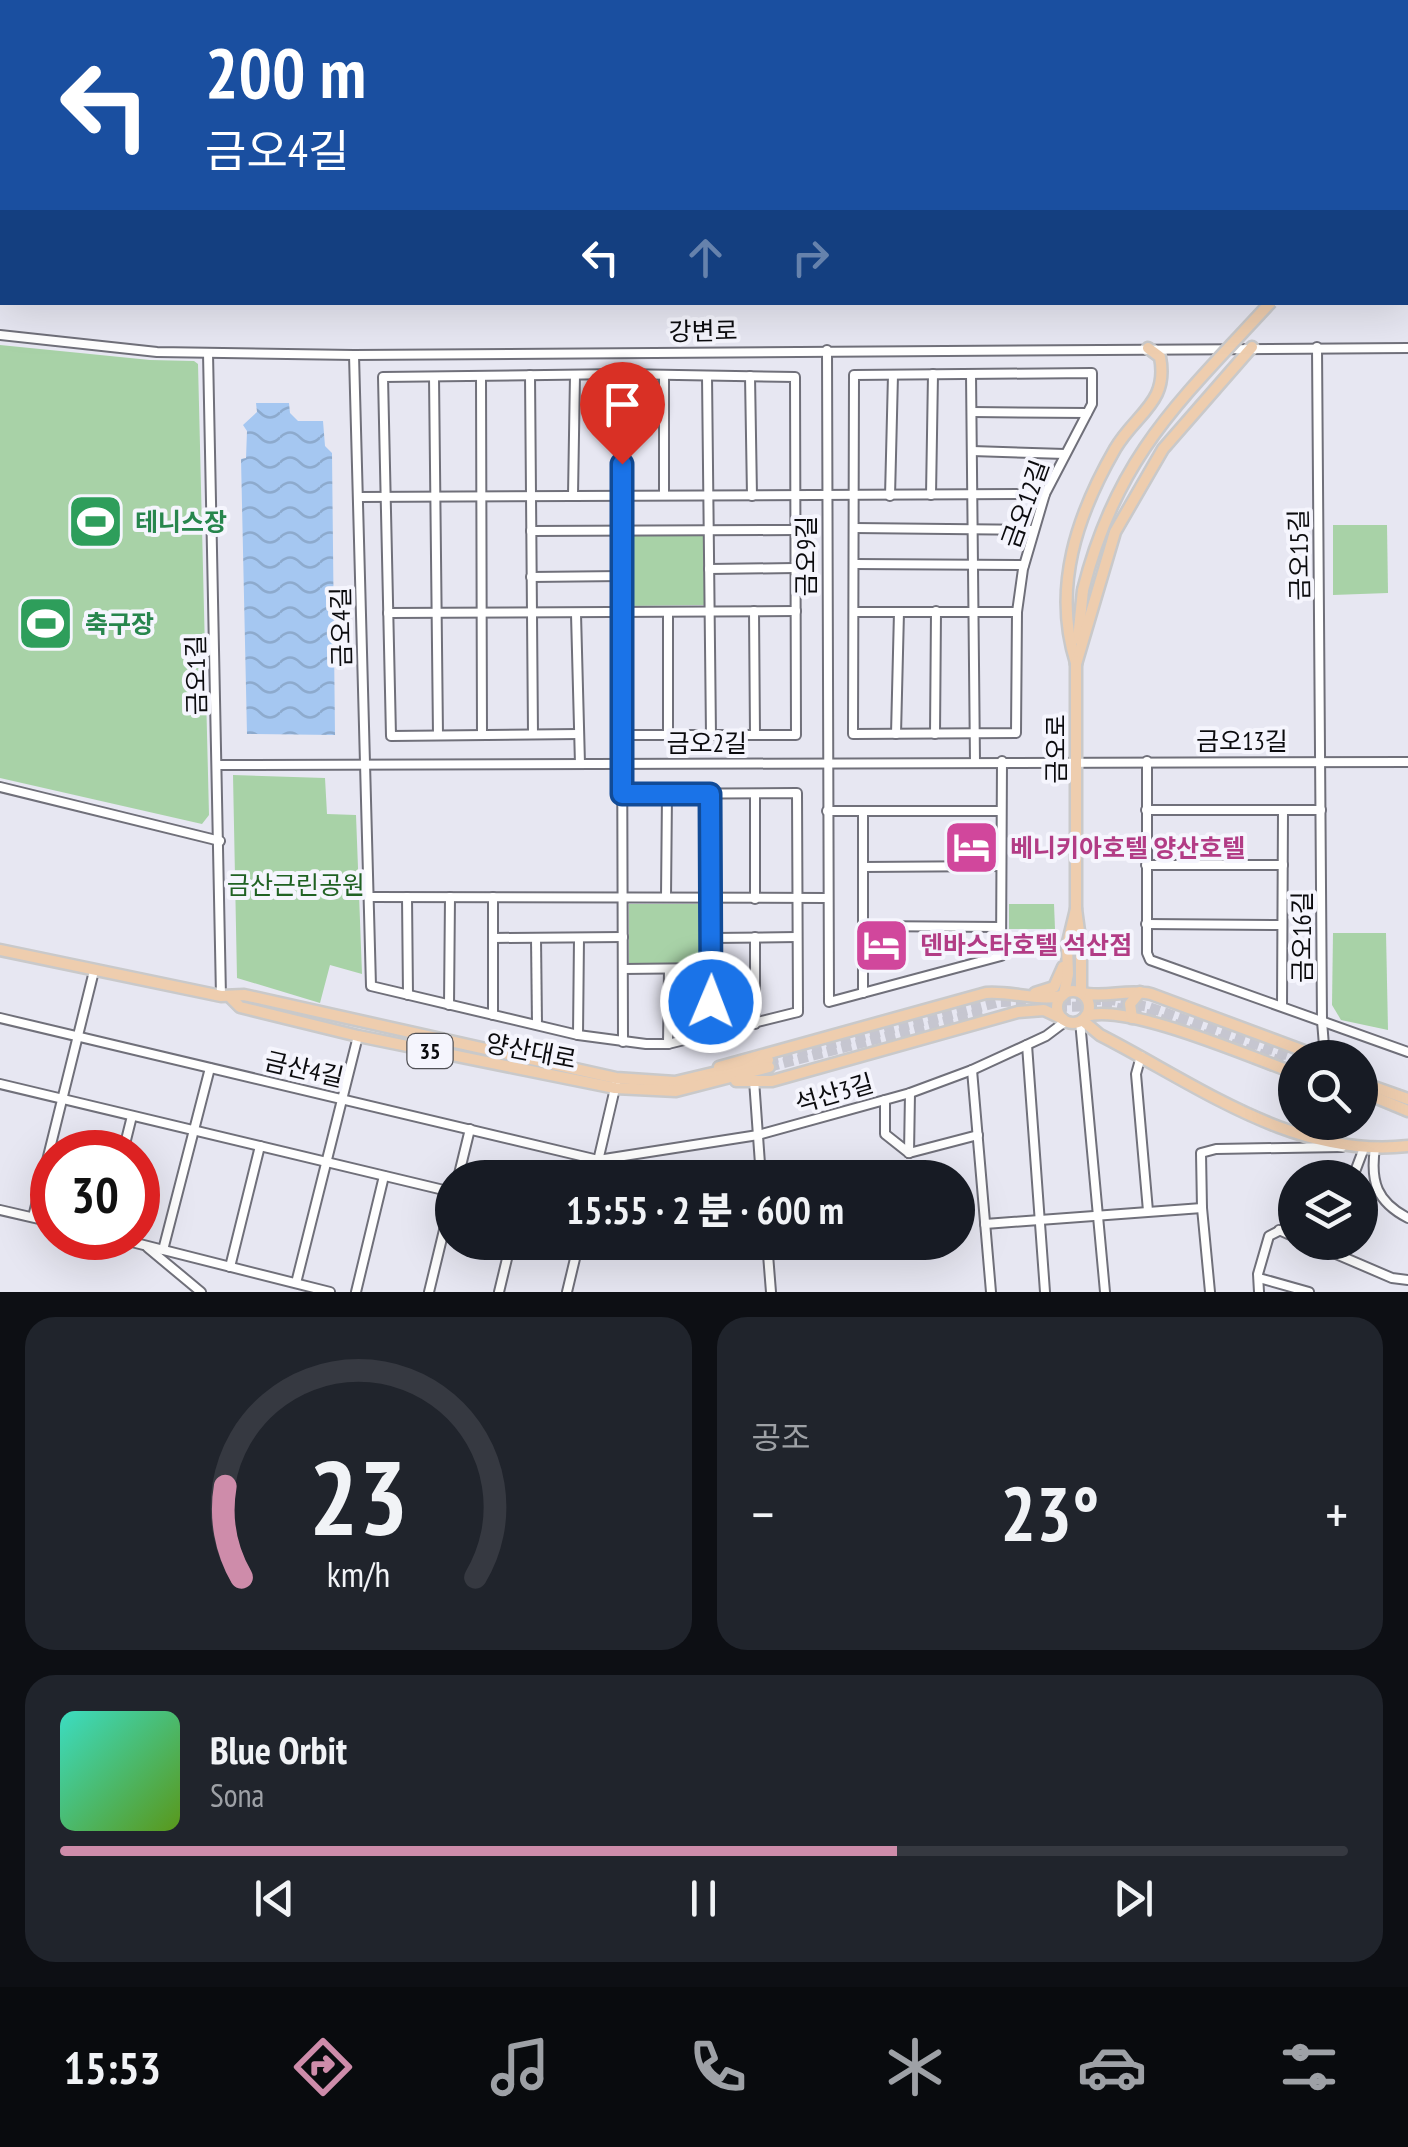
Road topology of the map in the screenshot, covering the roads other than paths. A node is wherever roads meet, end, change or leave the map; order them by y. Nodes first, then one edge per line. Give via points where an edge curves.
1 (1268, 305) edge
2 (0, 336) edge
3 (1252, 347) junction
4 (1317, 347) junction
5 (1148, 348) junction
6 (1408, 348) edge
7 (827, 350) junction
8 (208, 353) junction
9 (354, 355) junction
10 (621, 374) junction
11 (893, 374) junction
12 (933, 374) junction
13 (972, 374) junction
14 (574, 375) junction
15 (664, 375) junction
16 (434, 376) junction
17 (481, 376) junction
18 (530, 376) junction
19 (708, 376) junction
20 (750, 376) junction
21 (972, 412) junction
22 (1087, 412) junction
23 (972, 451) junction
24 (1064, 454) junction
25 (622, 494) junction
26 (1046, 494) junction
27 (531, 495) junction
28 (574, 495) junction
29 (664, 495) junction
30 (930, 495) junction
31 (972, 495) junction
32 (386, 496) junction
33 (435, 496) junction
34 (482, 496) junction
35 (708, 496) junction
36 (752, 496) junction
37 (795, 496) junction
38 (854, 496) junction
39 (890, 496) junction
40 (358, 497) junction
41 (826, 497) junction
42 (854, 528) junction
43 (709, 530) junction
44 (796, 530) junction
45 (973, 530) junction
46 (1033, 530) junction
47 (531, 531) junction
48 (622, 531) junction
49 (854, 564) junction
50 (973, 565) junction
51 (1024, 565) junction
52 (796, 568) junction
53 (709, 569) junction
54 (622, 576) junction
55 (532, 577) junction
56 (974, 610) junction
57 (796, 611) junction
58 (936, 611) junction
59 (622, 612) junction
60 (710, 612) junction
61 (754, 612) junction
62 (854, 612) junction
63 (899, 612) junction
64 (1017, 612) junction
65 (388, 613) junction
66 (436, 613) junction
67 (482, 613) junction
68 (668, 613) junction
69 (532, 614) junction
70 (576, 614) junction
71 (1076, 664) junction
72 (533, 734) junction
73 (579, 734) junction
74 (896, 734) junction
75 (935, 734) junction
76 (975, 734) junction
77 (482, 735) junction
78 (622, 735) junction
79 (668, 735) junction
80 (711, 735) junction
81 (754, 735) junction
82 (438, 736) junction
83 (1002, 761) junction
84 (1076, 761) junction
85 (827, 762) junction
86 (975, 762) junction
87 (1147, 762) junction
88 (1321, 762) junction
89 (1408, 762) edge
90 (622, 763) junction
91 (580, 764) junction
92 (364, 765) junction
93 (218, 766) junction
94 (0, 787) edge
95 (622, 794) junction
96 (667, 794) junction
97 (710, 794) junction
98 (754, 794) junction
99 (1146, 810) junction
100 (1283, 810) junction
101 (1321, 810) junction
102 (827, 811) junction
103 (862, 811) junction
104 (1001, 811) junction
105 (220, 841) junction
106 (1146, 864) junction
107 (1283, 865) junction
108 (1001, 866) junction
109 (862, 867) junction
110 (623, 896) junction
111 (666, 896) junction
112 (368, 897) junction
113 (407, 897) junction
114 (450, 897) junction
115 (493, 897) junction
116 (712, 897) junction
117 (797, 898) junction
118 (828, 898) junction
119 (755, 899) junction
120 (1076, 908) junction
121 (1146, 924) junction
122 (1282, 925) junction
123 (863, 926) junction
124 (1001, 927) junction
125 (797, 936) junction
126 (623, 937) junction
127 (755, 937) junction
128 (493, 938) junction
129 (536, 938) junction
130 (579, 938) junction
131 (712, 938) junction
132 (1068, 946) junction
133 (0, 950) edge
134 (1081, 960) junction
135 (712, 968) junction
136 (669, 969) junction
137 (623, 970) junction
138 (94, 971) junction
139 (1135, 991) junction
140 (863, 992) junction
141 (1081, 993) junction
142 (1020, 994) junction
143 (1063, 995) junction
144 (408, 996) junction
145 (226, 997) junction
146 (967, 997) junction
147 (449, 1005) junction
148 (1282, 1006) junction
149 (494, 1014) junction
150 (0, 1018) edge
151 (1132, 1018) junction
152 (1083, 1019) junction
153 (1064, 1020) junction
154 (1322, 1020) junction
155 (537, 1024) junction
156 (755, 1024) junction
157 (972, 1024) junction
158 (578, 1035) junction
159 (710, 1035) junction
160 (78, 1036) junction
161 (358, 1036) junction
162 (1323, 1040) edge
163 (623, 1042) junction
164 (1278, 1042) edge
165 (668, 1044) junction
166 (1027, 1044) junction
167 (1408, 1052) edge
168 (1141, 1056) junction
169 (1278, 1067) edge
170 (210, 1068) junction
171 (972, 1070) junction
172 (694, 1078) junction
173 (754, 1080) junction
174 (720, 1081) junction
175 (616, 1083) junction
176 (0, 1084) edge
177 (1378, 1088) edge
178 (1378, 1091) edge
179 (910, 1093) junction
180 (1378, 1096) edge
181 (1408, 1098) edge
182 (63, 1099) junction
183 (341, 1099) junction
184 (1393, 1099) junction
185 (885, 1100) junction
186 (1408, 1110) edge
187 (132, 1116) junction
188 (470, 1129) junction
189 (55, 1130) edge
190 (128, 1130) edge
191 (194, 1130) junction
192 (758, 1135) junction
193 (978, 1135) junction
194 (260, 1146) junction
195 (1364, 1147) junction
196 (1408, 1150) edge
197 (909, 1153) junction
198 (462, 1160) edge
199 (598, 1160) junction
200 (760, 1160) edge
201 (1359, 1160) edge
202 (326, 1162) junction
203 (384, 1176) junction
204 (435, 1190) edge
205 (1202, 1208) junction
206 (0, 1210) edge
207 (1148, 1211) junction
208 (1098, 1214) junction
209 (30, 1217) edge
210 (1408, 1218) edge
211 (1038, 1219) junction
212 (986, 1224) junction
213 (1278, 1231) edge
214 (160, 1249) edge
215 (164, 1250) junction
216 (160, 1258) edge
217 (437, 1260) edge
218 (506, 1260) edge
219 (575, 1260) edge
220 (768, 1260) edge
221 (1350, 1260) edge
222 (230, 1266) junction
223 (1259, 1278) junction
224 (1408, 1280) edge
225 (296, 1283) junction
226 (200, 1292) edge
227 (330, 1292) edge
228 (356, 1292) edge
229 (429, 1292) edge
230 (498, 1292) edge
231 (568, 1292) edge
232 (771, 1292) edge
233 (991, 1292) edge
234 (1045, 1292) edge
235 (1104, 1292) edge
236 (1210, 1292) edge
237 (1260, 1292) edge
238 (1309, 1292) edge

1 - 71 main road, 금오로, bridge via 1136,458 1103,523 1084,590
2 - 8 street, 강변로
3 - 4 street, 강변로
3 - 5 street, 강변로
3 - 71 main road via 1163,448 1116,532
4 - 6 street, 강변로
4 - 88 street, 금오15길
5 - 7 street, 강변로
5 - 71 main road via 1160,357 1160,390 1116,447 1066,571 1067,636
7 - 9 street, 강변로
7 - 41 street, 금오9길
8 - 9 street, 강변로
8 - 93 street, 금오1길
9 - 40 street, 금오4길
10 - 14 street
10 - 15 street
10 - 25 street
11 - 12 street, 금오12길
11 - 38 street, 금오12길 via 854,375
11 - 39 street
12 - 13 street, 금오12길
12 - 30 street
13 - 21 street
13 - 22 street, 금오12길 via 1092,372
14 - 18 street
14 - 28 street
15 - 19 street
15 - 29 street
16 - 17 street
16 - 32 street via 383,377
16 - 33 street
17 - 18 street
17 - 34 street
18 - 27 street
19 - 20 street
19 - 35 street
20 - 36 street
20 - 37 street via 795,377
21 - 22 street
21 - 23 street
22 - 24 street, 금오12길
23 - 24 street
23 - 31 street
24 - 26 street, 금오12길
25 - 28 street
25 - 29 street
25 - 48 street
26 - 31 street, 금오12길
26 - 46 street, 금오12길
27 - 28 street
27 - 34 street
27 - 47 street
29 - 35 street
30 - 31 street, 금오12길
30 - 39 street, 금오12길
31 - 45 street
32 - 33 street
32 - 40 street
32 - 65 street
33 - 34 street
33 - 66 street
34 - 67 street
35 - 36 street
35 - 43 street
36 - 37 street
37 - 41 street
37 - 44 street
38 - 39 street, 금오12길
38 - 41 street
38 - 42 street, 금오12길
40 - 92 street, 금오4길
41 - 85 street, 금오9길
42 - 45 street, 금오12길
42 - 49 street, 금오12길
43 - 44 street
43 - 48 street
43 - 53 street
44 - 52 street
45 - 46 street, 금오12길
45 - 50 street
46 - 51 street, 금오12길
47 - 48 street
47 - 55 street
48 - 54 street
49 - 50 street, 금오12길
49 - 62 street, 금오12길
50 - 51 street, 금오12길
50 - 56 street
51 - 64 street, 금오12길
52 - 53 street
52 - 57 street
53 - 60 street
54 - 55 street
54 - 59 street
55 - 69 street
56 - 58 street
56 - 64 street
56 - 76 street
57 - 61 street
57 - 81 street via 796,735
58 - 63 street
58 - 75 street
59 - 68 street
59 - 70 street
59 - 78 street
60 - 61 street
60 - 68 street
60 - 80 street
61 - 81 street
62 - 63 street
62 - 74 street, 금오12길 via 853,734
63 - 74 street
64 - 76 street, 금오12길 via 1016,733
65 - 66 street
65 - 82 street via 391,736
66 - 67 street
66 - 82 street
67 - 69 street
67 - 77 street
68 - 79 street
69 - 70 street
69 - 72 street
70 - 73 street
71 - 84 main road, 금오로
72 - 73 street
72 - 77 street
73 - 91 street
74 - 75 street, 금오12길
75 - 76 street, 금오12길
76 - 86 street
77 - 82 street
78 - 79 street
78 - 90 street
79 - 80 street
80 - 81 street
83 - 84 street, 금오2길
83 - 86 street, 금오2길
83 - 104 street
84 - 87 street, 금오13길
84 - 120 main road, 금오로
85 - 86 street, 금오2길
85 - 90 street, 금오2길
85 - 102 street, 금오9길
87 - 88 street, 금오13길
87 - 99 street
88 - 89 street, 금오13길
88 - 101 street, 금오16길
90 - 91 street, 금오2길
90 - 95 street
91 - 92 street, 금오2길
92 - 93 street, 금오2길
92 - 112 street, 금오4길
93 - 105 street, 금오1길
94 - 105 street
95 - 96 street, 금오4길
95 - 110 street
96 - 97 street, 금오4길
96 - 111 street
97 - 98 street, 금오4길
97 - 116 street
98 - 117 street, 금오4길 via 797,794
98 - 119 street
99 - 100 street
99 - 106 street
100 - 101 street
100 - 107 street
101 - 154 street, 금오16길
102 - 103 street
102 - 118 street, 금오9길
103 - 104 street
103 - 109 street
104 - 108 street
105 - 145 street, 금오1길
106 - 107 street
106 - 121 street
107 - 122 street
108 - 109 street
108 - 124 street
109 - 123 street
110 - 111 street
110 - 115 street
110 - 126 street
111 - 116 street
112 - 113 street
112 - 144 street, 금오4길 via 370,986
113 - 114 street
113 - 144 street
114 - 115 street
114 - 147 street
115 - 128 street
116 - 119 street
116 - 131 street
117 - 118 street
117 - 119 street
117 - 125 street, 금오4길
118 - 140 street, 금오9길 via 828,1002
120 - 132 main road, 금오로
120 - 134 main road, 금오로
121 - 122 street
121 - 148 street via 1150,960
122 - 148 street
123 - 124 street
123 - 140 street
124 - 140 street via 1001,956
125 - 127 street
125 - 156 street, 금오4길 via 798,1012
126 - 130 street
126 - 137 street
127 - 131 street
127 - 156 street
128 - 129 street
128 - 149 street
129 - 130 street
129 - 155 street
130 - 158 street
131 - 135 street
132 - 142 main road via 1058,983 1046,992
132 - 143 main road, 금오로
133 - 138 main road, 양산대로 / 35
134 - 139 main road via 1092,988
134 - 141 main road, 금오로
135 - 136 street
135 - 159 street
136 - 137 street
136 - 165 street
137 - 163 street
138 - 145 main road, 양산대로 / 35
138 - 160 street
139 - 141 main road
139 - 151 main road
139 - 164 main road
141 - 143 main road
141 - 152 main road via 1089,1006
142 - 143 main road
142 - 146 main road
143 - 153 main road via 1058,1010
144 - 147 street, 금오4길
145 - 161 main road, 양산대로 / 35 via 240,1007
145 - 175 main road, 양산대로 / 35 via 244,995
146 - 157 main road via 977,1009
146 - 172 main road
147 - 149 street, 금오4길
148 - 154 street
149 - 155 street, 금오4길
150 - 160 street, 금산4길
151 - 152 main road via 1102,1012
151 - 169 main road
152 - 153 main road
152 - 168 main road
152 - 208 street
153 - 157 main road via 1035,1010
153 - 166 street, 석산3길
154 - 162 street, 금오16길
154 - 167 street
155 - 158 street, 금오4길
156 - 159 street, 금오4길
157 - 173 main road
158 - 163 street, 금오4길
159 - 165 street, 금오4길
160 - 170 street, 금산4길
160 - 182 street
161 - 175 main road, 양산대로 / 35
161 - 183 street
163 - 165 street, 금오4길
166 - 171 street, 석산3길
166 - 211 street
168 - 195 main road via 1278,1128
168 - 207 street via 1136,1074
170 - 183 street, 금산4길
170 - 191 street
171 - 179 street, 석산3길
171 - 193 street
172 - 174 main road, 양산대로 / 35 via 768,1064
172 - 175 main road, 양산대로 / 35
173 - 174 main road
173 - 192 street
174 - 175 main road, 양산대로 / 35 via 676,1091
175 - 199 street
176 - 182 street
177 - 184 main road
178 - 184 main road
179 - 185 street, 석산3길
179 - 197 street
180 - 184 main road
181 - 184 main road
182 - 187 street
182 - 189 street
183 - 188 street, 금산4길
183 - 202 street
184 - 186 main road
185 - 192 street, 석산3길
185 - 197 street via 885,1134
187 - 190 street
187 - 191 street
188 - 198 street
188 - 199 street, 금산4길
191 - 194 street
191 - 215 street
192 - 199 street, 석산3길
192 - 200 street
193 - 197 street
193 - 212 street
194 - 202 street
194 - 222 street
195 - 196 main road
195 - 201 street
195 - 205 street via 1201,1153
195 - 210 street via 1378,1195
202 - 203 street
202 - 225 street
203 - 204 street
203 - 228 street
205 - 207 street
205 - 236 street
206 - 209 street
207 - 208 street
208 - 211 street
208 - 235 street
211 - 212 street
211 - 234 street
212 - 233 street
213 - 223 street via 1269,1236
214 - 215 street
215 - 222 street
216 - 226 street
217 - 229 street
218 - 230 street
219 - 231 street
220 - 232 street
221 - 224 street
222 - 225 street
223 - 237 street
223 - 238 street
225 - 227 street

